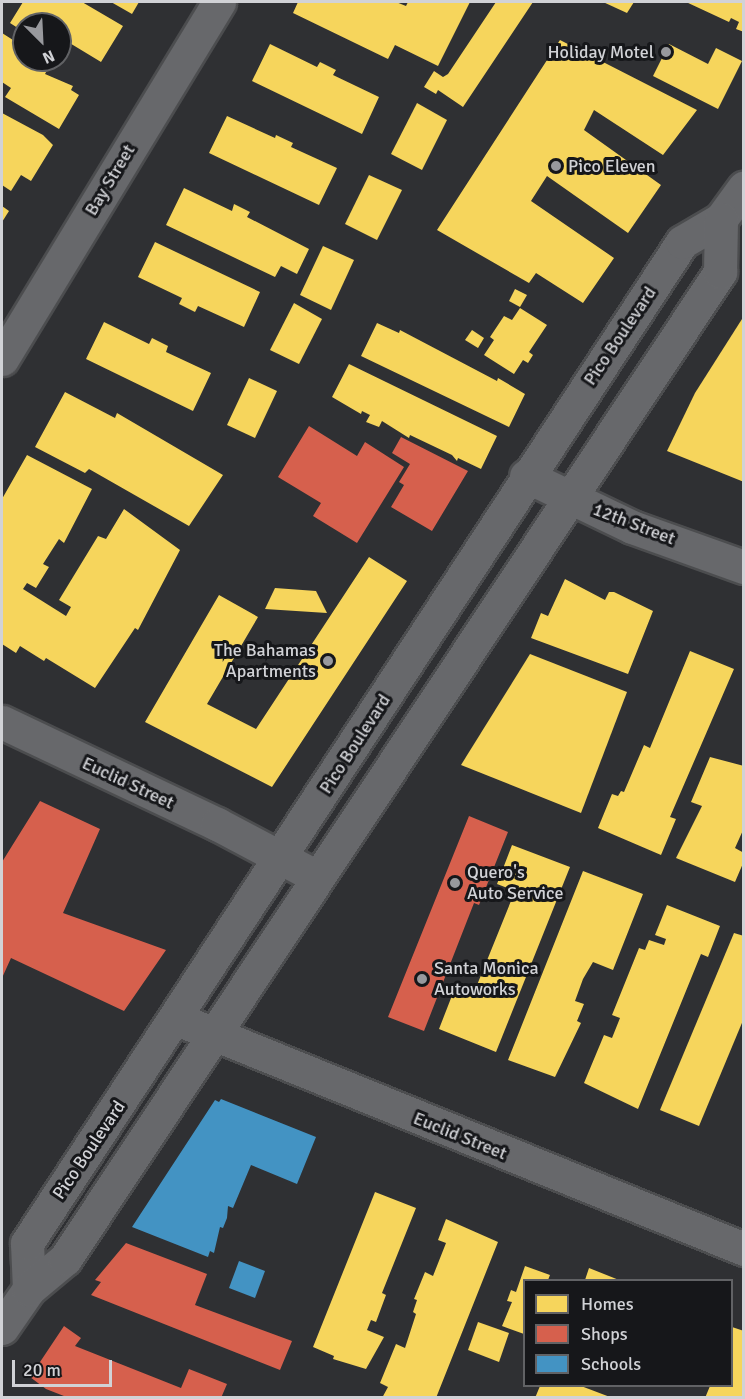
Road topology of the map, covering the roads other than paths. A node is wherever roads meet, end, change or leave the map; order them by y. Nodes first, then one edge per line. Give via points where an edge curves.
1 (219, 2) edge
2 (744, 187) edge
3 (721, 219) junction
4 (2, 359) edge
5 (526, 476) junction
6 (569, 498) junction
7 (744, 567) edge
8 (2, 722) edge
9 (281, 856) junction
10 (317, 877) junction
11 (177, 1019) junction
12 (212, 1036) junction
13 (744, 1249) edge
14 (29, 1289) junction
15 (2, 1328) edge

1 - 4 main road, Bay Street
2 - 3 main road, Pico Boulevard
3 - 5 main road, Pico Boulevard via 682,242
3 - 6 main road via 720,272
5 - 6 main road, 12th Street
5 - 9 main road, Pico Boulevard
6 - 7 main road, 12th Street via 632,527
6 - 10 main road
8 - 9 main road, Euclid Street
9 - 10 main road, Euclid Street
9 - 11 main road, Pico Boulevard
10 - 12 main road
11 - 12 main road, Euclid Street
11 - 14 main road, Pico Boulevard via 27,1243
12 - 13 main road, Euclid Street
12 - 14 main road via 65,1259
14 - 15 main road

